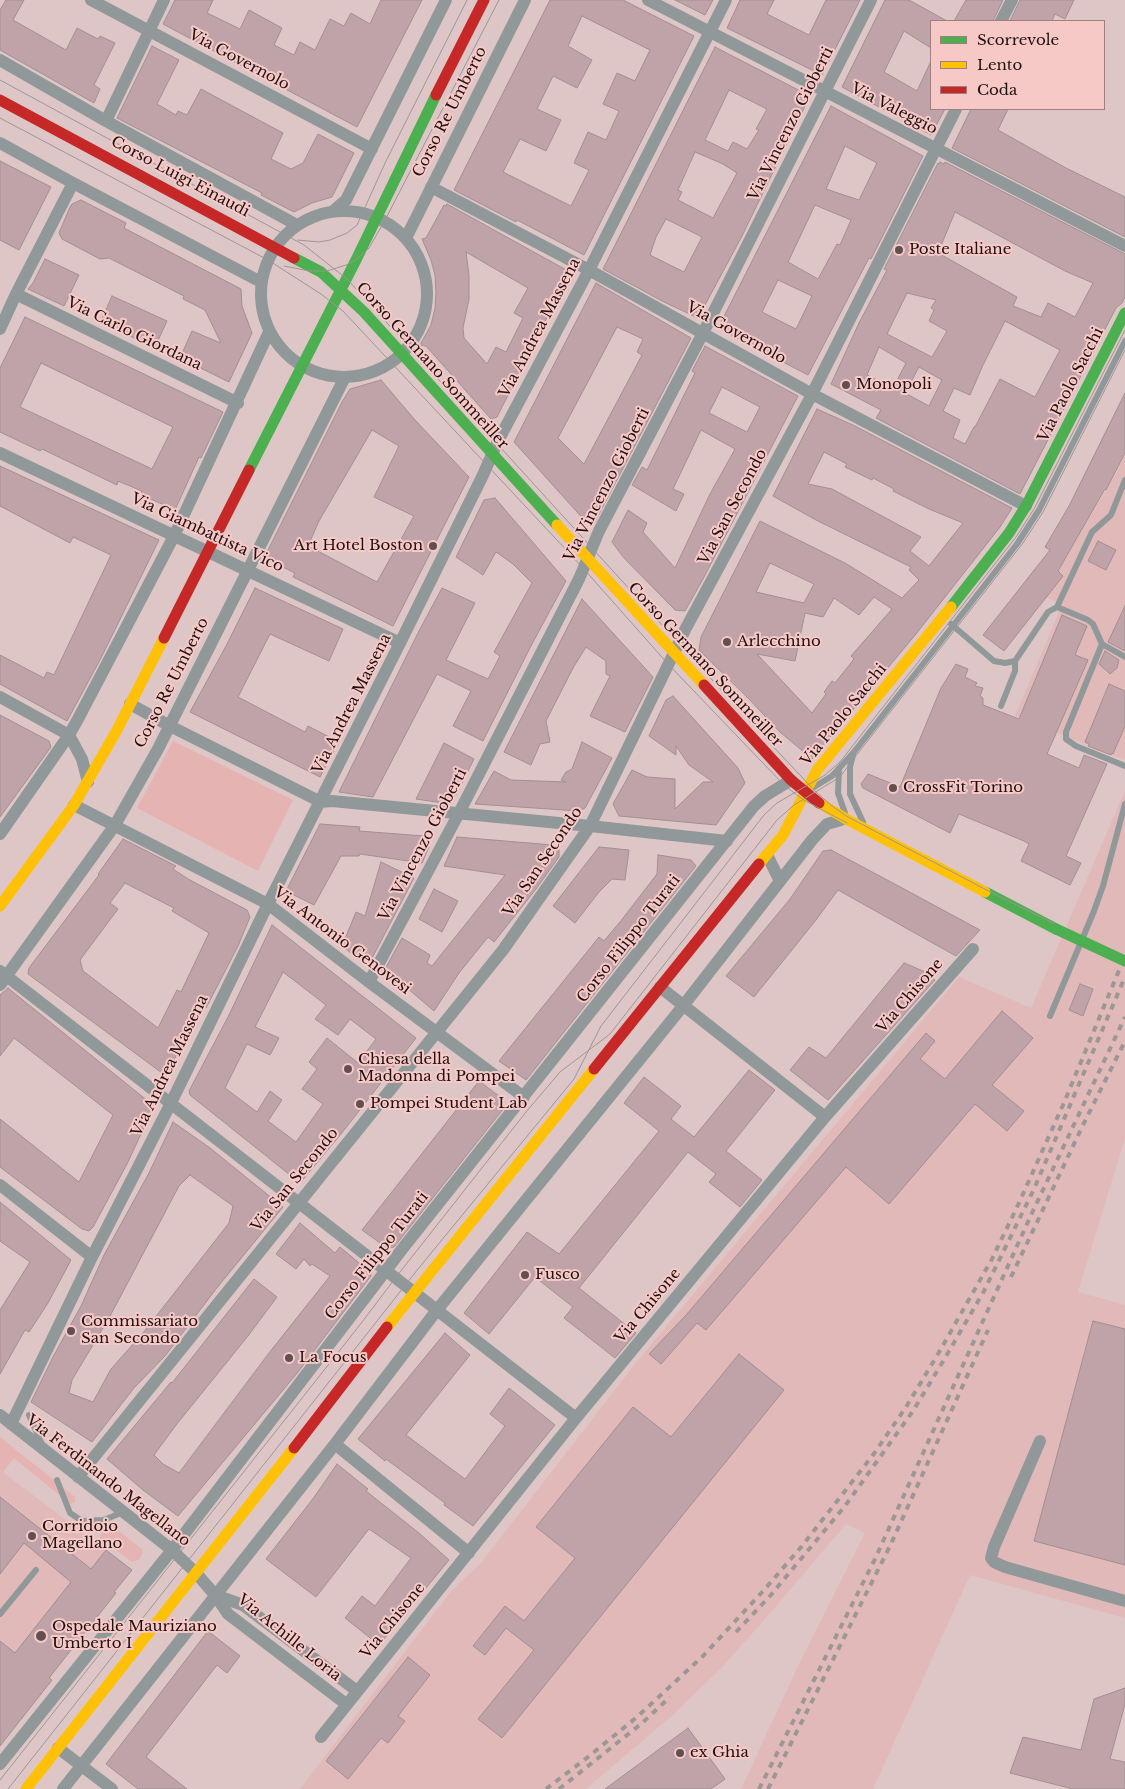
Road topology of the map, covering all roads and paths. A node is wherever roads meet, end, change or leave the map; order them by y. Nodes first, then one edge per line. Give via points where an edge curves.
1 (91, 0) edge
2 (164, 0) edge
3 (446, 0) edge
4 (484, 0) edge
5 (525, 0) edge
6 (648, 0) edge
7 (726, 0) edge
8 (872, 0) edge
9 (1012, 0) edge
10 (1002, 20) edge
11 (149, 31) junction
12 (710, 32) junction
13 (0, 60) edge
14 (825, 92) junction
15 (0, 100) edge
16 (956, 110) edge
17 (106, 121) junction
18 (0, 143) edge
19 (372, 149) junction
20 (936, 149) junction
21 (73, 183) junction
22 (430, 187) junction
23 (332, 212) junction
24 (377, 218) junction
25 (297, 225) junction
26 (406, 238) junction
27 (1125, 246) edge
28 (275, 247) junction
29 (589, 270) junction
30 (261, 282) junction
31 (341, 289) junction
32 (16, 294) junction
33 (1125, 313) edge
34 (0, 328) edge
35 (269, 332) junction
36 (704, 333) junction
37 (1125, 341) edge
38 (401, 353) junction
39 (303, 366) junction
40 (344, 377) junction
41 (812, 394) junction
42 (238, 403) junction
43 (0, 453) edge
44 (492, 454) junction
45 (1125, 480) edge
46 (1026, 506) junction
47 (174, 536) junction
48 (207, 552) junction
49 (587, 558) junction
50 (246, 570) junction
51 (1057, 607) junction
52 (943, 617) junction
53 (953, 626) junction
54 (400, 643) junction
55 (1102, 644) junction
56 (673, 653) junction
57 (1125, 657) edge
58 (1015, 660) junction
59 (0, 697) edge
60 (130, 704) junction
61 (1001, 706) dead end
62 (170, 726) junction
63 (69, 735) junction
64 (854, 752) junction
65 (1125, 766) edge
66 (839, 768) junction
67 (791, 780) junction
68 (88, 782) junction
69 (807, 788) junction
70 (321, 802) junction
71 (1125, 804) edge
72 (74, 805) junction
73 (458, 815) junction
74 (846, 821) junction
75 (114, 825) junction
76 (590, 826) junction
77 (0, 834) edge
78 (874, 834) junction
79 (727, 841) junction
80 (767, 855) junction
81 (780, 882) junction
82 (268, 904) junction
83 (0, 906) edge
84 (973, 949) dead end
85 (1125, 961) edge
86 (3, 977) edge
87 (369, 982) junction
88 (660, 987) junction
89 (683, 1006) junction
90 (1050, 1016) dead end
91 (437, 1033) junction
92 (524, 1097) junction
93 (171, 1103) junction
94 (825, 1117) junction
95 (0, 1185) edge
96 (298, 1203) junction
97 (92, 1256) junction
98 (387, 1270) junction
99 (414, 1292) junction
100 (437, 1310) junction
101 (28, 1414) dead end
102 (0, 1415) edge
103 (576, 1418) junction
104 (11, 1424) junction
105 (1040, 1441) dead end
106 (41, 1442) dead end
107 (334, 1444) junction
108 (78, 1477) junction
109 (57, 1480) dead end
110 (123, 1512) junction
111 (172, 1550) junction
112 (469, 1553) junction
113 (36, 1570) dead end
114 (196, 1572) junction
115 (215, 1595) junction
116 (1125, 1601) edge
117 (0, 1614) edge
118 (357, 1691) junction
119 (346, 1704) junction
120 (321, 1737) dead end
121 (58, 1748) junction
122 (0, 1764) edge
123 (82, 1766) junction
124 (26, 1789) edge
125 (63, 1789) edge
126 (112, 1789) edge

1 - 11 street, Via Governolo
2 - 11 street
3 - 19 street
4 - 24 main road, Corso Re Umberto
5 - 22 street, Corso Re Umberto
6 - 12 street, Via Valeggio
7 - 12 street, Via Andrea Massena
8 - 14 street, Via Vincenzo Gioberti
9 - 10 street
11 - 17 street
11 - 19 street, Via Governolo
12 - 14 street, Via Valeggio
12 - 29 street, Via Andrea Massena
13 - 17 street, Corso Luigi Einaudi
14 - 20 street, Via Valeggio
14 - 36 street, Via Vincenzo Gioberti
15 - 28 main road, Corso Luigi Einaudi
16 - 20 street, Via San Secondo
17 - 25 street, Corso Luigi Einaudi
18 - 21 street
19 - 23 street via 346,200
20 - 27 street, Via Valeggio
20 - 41 street, Via San Secondo
21 - 30 street
21 - 32 street
22 - 26 street, Corso Re Umberto
22 - 29 street, Via Governolo
23 - 24 street via 363,213
23 - 25 street via 314,216
24 - 26 street
24 - 31 main road, Corso Re Umberto
25 - 28 street
26 - 38 street via 420,260 427,284 426,309 416,335
28 - 30 street
28 - 31 main road, Corso Luigi Einaudi via 321,272
29 - 36 street, Via Governolo
29 - 44 street, Via Andrea Massena
30 - 35 street via 261,307
31 - 38 main road, Corso Germano Sommeiller
31 - 39 main road, Corso Re Umberto
32 - 34 street
32 - 42 street, Via Carlo Giordana
33 - 46 main road, Via Paolo Sacchi
35 - 39 street via 284,352
35 - 42 street
36 - 41 street, Via Governolo
36 - 49 street, Via Vincenzo Gioberti
37 - 53 lane, Via Paolo Sacchi via 1039,510 1017,544
38 - 40 street via 383,367 366,374
38 - 44 main road, Corso Germano Sommeiller
39 - 40 street
39 - 48 main road, Corso Re Umberto
40 - 50 street, Corso Re Umberto
41 - 46 street, Via Governolo
41 - 56 street, Via San Secondo
42 - 47 street
43 - 47 street, Via Giambattista Vico
44 - 49 main road, Corso Germano Sommeiller
44 - 54 street, Via Andrea Massena
45 - 51 lane via 1111,516 1092,532
46 - 52 main road, Via Paolo Sacchi via 1009,533
47 - 48 street, Via Giambattista Vico
47 - 63 street
48 - 50 street, Via Giambattista Vico
48 - 60 main road, Corso Re Umberto
49 - 56 main road, Corso Germano Sommeiller
49 - 73 street, Via Vincenzo Gioberti
50 - 54 street, Via Giambattista Vico
50 - 62 street, Corso Re Umberto
51 - 55 lane via 1093,624
51 - 58 lane via 1048,612
52 - 53 lane
52 - 69 main road, Via Paolo Sacchi via 817,770
53 - 58 lane via 994,660 1005,663
53 - 64 lane, Via Paolo Sacchi
54 - 70 street, Via Andrea Massena
55 - 57 lane
55 - 65 lane via 1066,739
56 - 67 main road, Corso Germano Sommeiller
56 - 76 street, Via San Secondo
58 - 61 lane via 1015,671
59 - 63 street
60 - 62 street
60 - 68 main road, Corso Re Umberto
62 - 70 street
62 - 75 street, Corso Re Umberto
63 - 68 street via 82,759
63 - 77 street
64 - 66 lane, Via Paolo Sacchi
64 - 78 lane via 850,794 862,821
66 - 69 lane, Via Paolo Sacchi via 832,776
66 - 74 lane via 838,793
67 - 69 main road, Corso Germano Sommeiller
67 - 79 street, Corso Filippo Turati via 754,806
68 - 72 main road, Corso Re Umberto
69 - 74 main road, Corso Germano Sommeiller via 824,806
69 - 80 main road via 783,835
70 - 73 street
70 - 82 street, Via Andrea Massena
71 - 90 lane via 1103,886
72 - 75 street, Via Antonio Genovesi
72 - 83 main road, Corso Re Umberto
73 - 76 street
73 - 87 street, Via Vincenzo Gioberti
74 - 78 main road, Corso Germano Sommeiller
74 - 81 street via 832,821 824,826
75 - 82 street, Via Antonio Genovesi
75 - 86 street, Corso Re Umberto
76 - 79 street
76 - 91 street, Via San Secondo via 503,950
78 - 85 main road, Corso Germano Sommeiller, bridge via 1056,929
79 - 92 street, Corso Filippo Turati
80 - 81 street
80 - 88 main road
81 - 89 street
82 - 87 street, Via Antonio Genovesi
82 - 93 street, Via Andrea Massena
84 - 94 street, Via Chisone
86 - 93 street
87 - 91 street, Via Antonio Genovesi
88 - 89 street
88 - 99 main road
89 - 94 street
89 - 100 street
91 - 92 street, Via Antonio Genovesi
91 - 96 street, Via San Secondo
92 - 98 street, Corso Filippo Turati
93 - 96 street
93 - 97 street, Via Andrea Massena
94 - 103 street, Via Chisone
95 - 97 street
96 - 98 street
96 - 108 street, Via San Secondo
97 - 104 street, Via Andrea Massena
98 - 99 street
98 - 111 street, Corso Filippo Turati
99 - 100 street
99 - 114 main road
100 - 103 street
100 - 107 street
101 - 106 lane
102 - 104 street, Via Ferdinando Magellano
103 - 112 street, Via Chisone
104 - 108 street, Via Ferdinando Magellano
105 - 116 street via 991,1558 1005,1567
107 - 112 street
107 - 115 street
108 - 110 street, Via Ferdinando Magellano
109 - 110 lane via 70,1513 82,1521 104,1520
110 - 111 street, Via Ferdinando Magellano
111 - 114 street, Via Ferdinando Magellano
111 - 122 street, Corso Filippo Turati
112 - 118 street, Via Chisone
113 - 117 lane
114 - 115 street, Via Achille Loria
114 - 121 main road
115 - 118 street, Via Achille Loria via 243,1605
115 - 119 street, Via Achille Loria via 228,1614
115 - 123 street
118 - 119 street, Via Achille Loria
119 - 120 street, Via Achille Loria
121 - 123 street
121 - 124 main road
123 - 125 street
123 - 126 street

